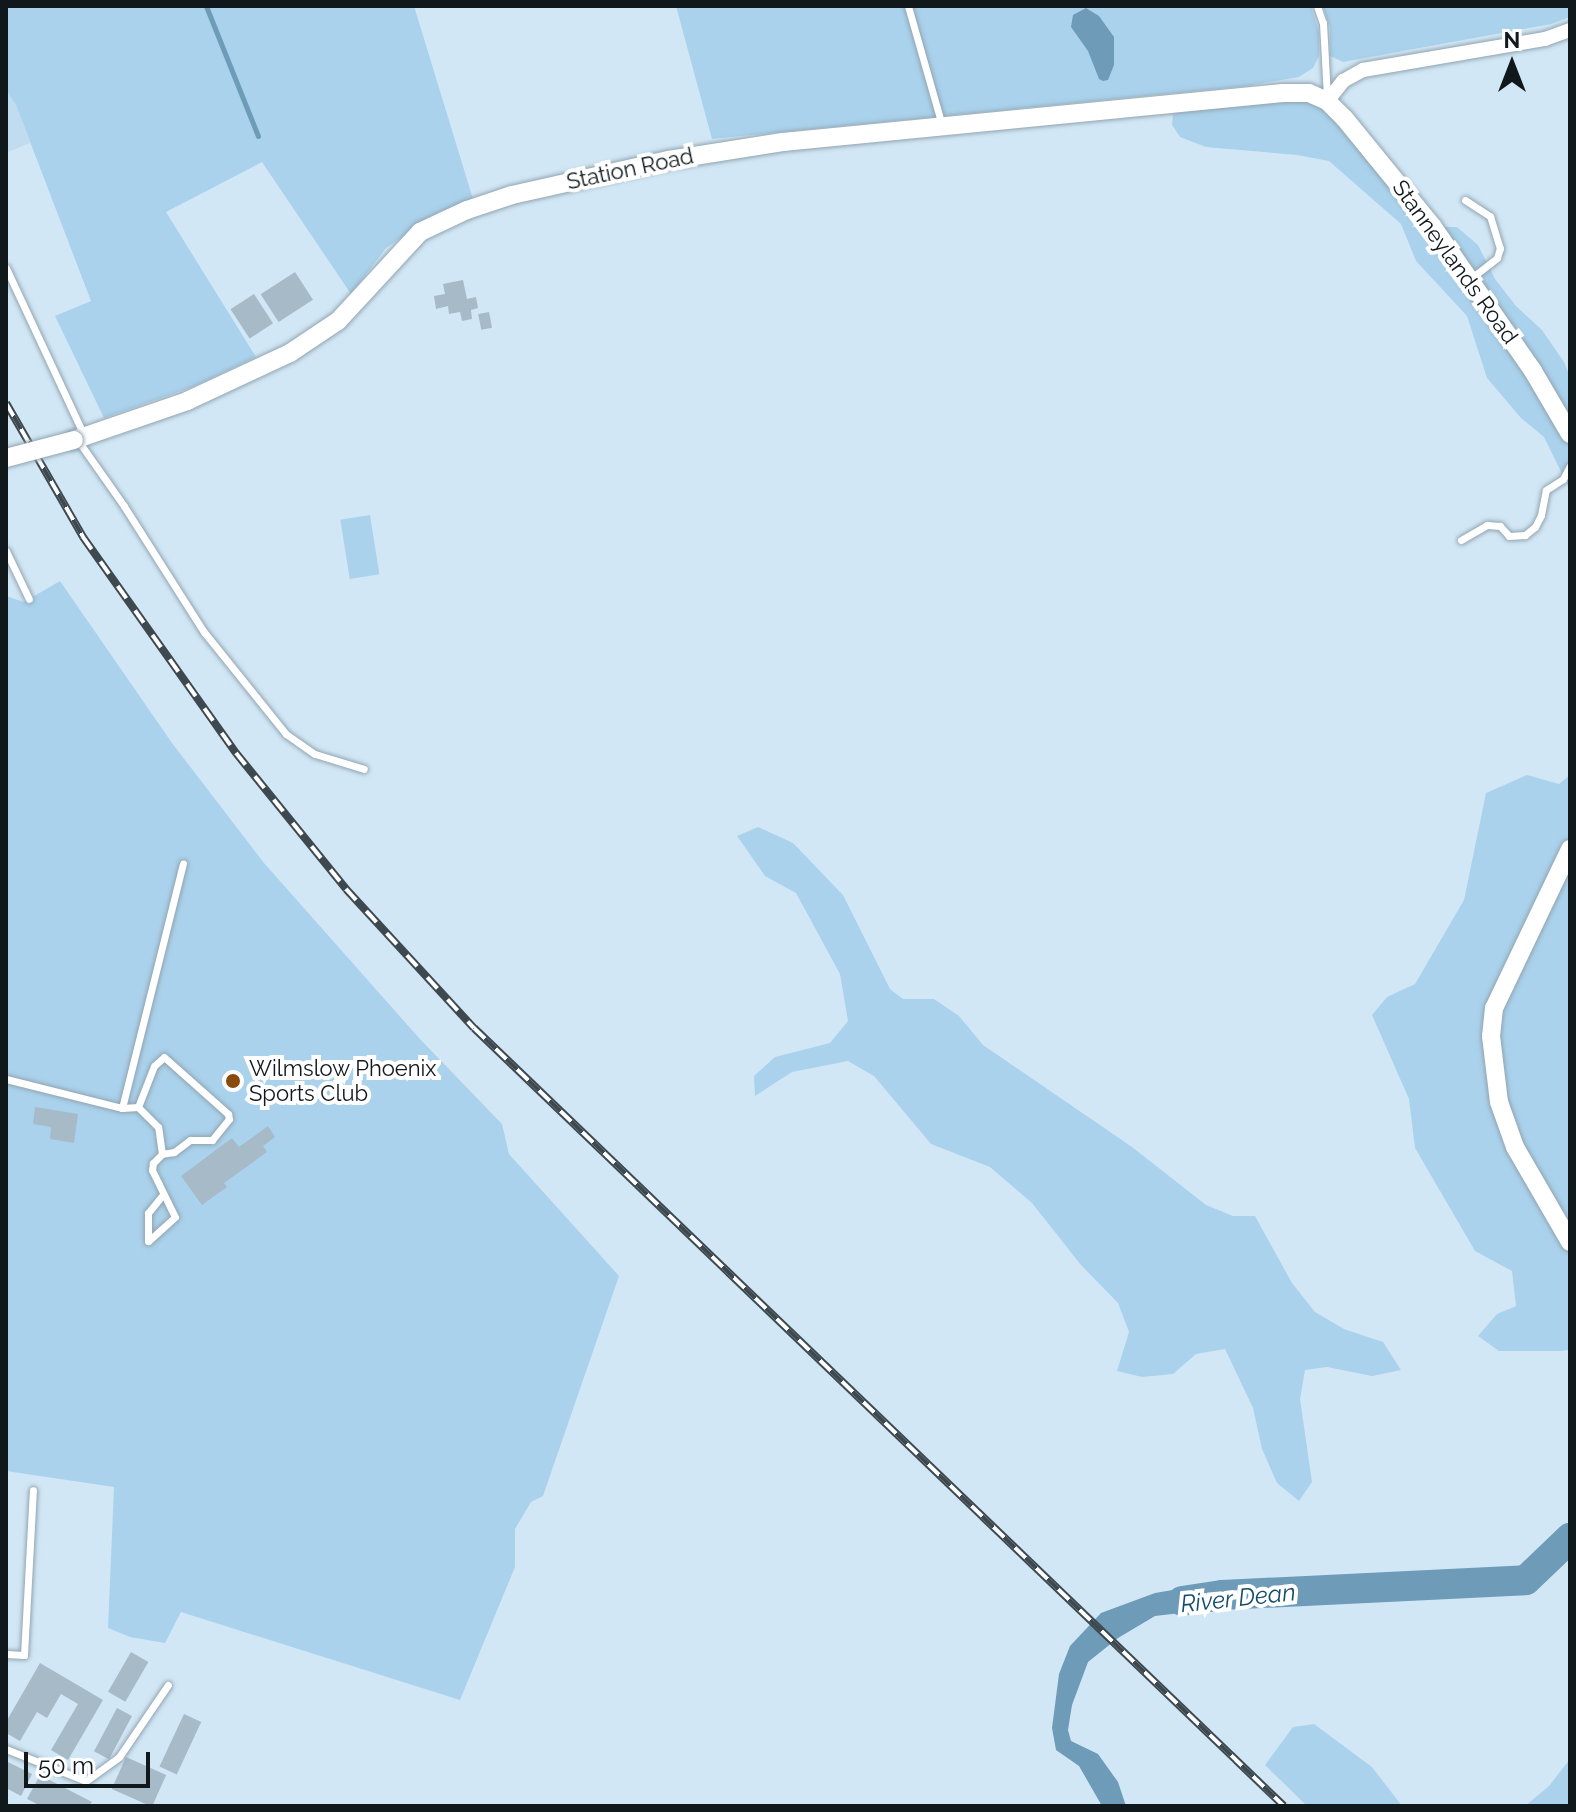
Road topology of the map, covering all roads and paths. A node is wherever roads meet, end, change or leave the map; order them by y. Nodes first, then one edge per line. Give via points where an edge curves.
1 (908, 6) edge
2 (1317, 6) edge
3 (1570, 30) edge
4 (1327, 101) junction
5 (942, 125) junction
6 (1465, 200) dead end
7 (6, 268) edge
8 (1469, 279) junction
9 (1570, 434) edge
10 (79, 439) junction
11 (6, 458) edge
12 (1570, 466) edge
13 (1461, 540) dead end
14 (6, 551) edge
15 (29, 599) dead end
16 (364, 769) dead end
17 (1570, 849) edge
18 (183, 863) dead end
19 (6, 1079) edge
20 (138, 1107) junction
21 (122, 1108) junction
22 (162, 1154) junction
23 (162, 1196) junction
24 (1570, 1242) edge
25 (33, 1490) dead end
26 (6, 1654) edge
27 (168, 1685) dead end
28 (6, 1749) edge

1 - 5 lane
2 - 4 lane via 1323,23
3 - 4 street via 1545,39 1363,70 1343,81
4 - 5 street, Station Road via 1309,93 1283,93
4 - 8 street, Stanneylands Road via 1433,227
5 - 10 street, Station Road via 714,151 554,184 467,210 420,232 338,321 290,353 187,401
6 - 8 lane via 1490,216 1500,248 1497,258
7 - 10 lane
8 - 9 street, Stanneylands Road
10 - 11 street, Station Road, bridge
10 - 16 lane via 204,632 286,734 315,754
12 - 13 lane via 1563,479 1546,490 1541,515 1525,535 1509,536 1500,526 1487,525
14 - 15 lane
17 - 24 street via 1494,1008 1491,1036 1499,1102 1515,1147
18 - 21 lane
19 - 21 lane
20 - 21 lane
20 - 22 lane via 158,1127
20 - 22 lane via 154,1066 164,1057 228,1114 228,1124 212,1140 190,1140
22 - 23 lane via 152,1166
23 - 23 lane via 175,1217 148,1241 148,1213
25 - 26 lane via 24,1655
27 - 28 lane via 119,1757 86,1781

